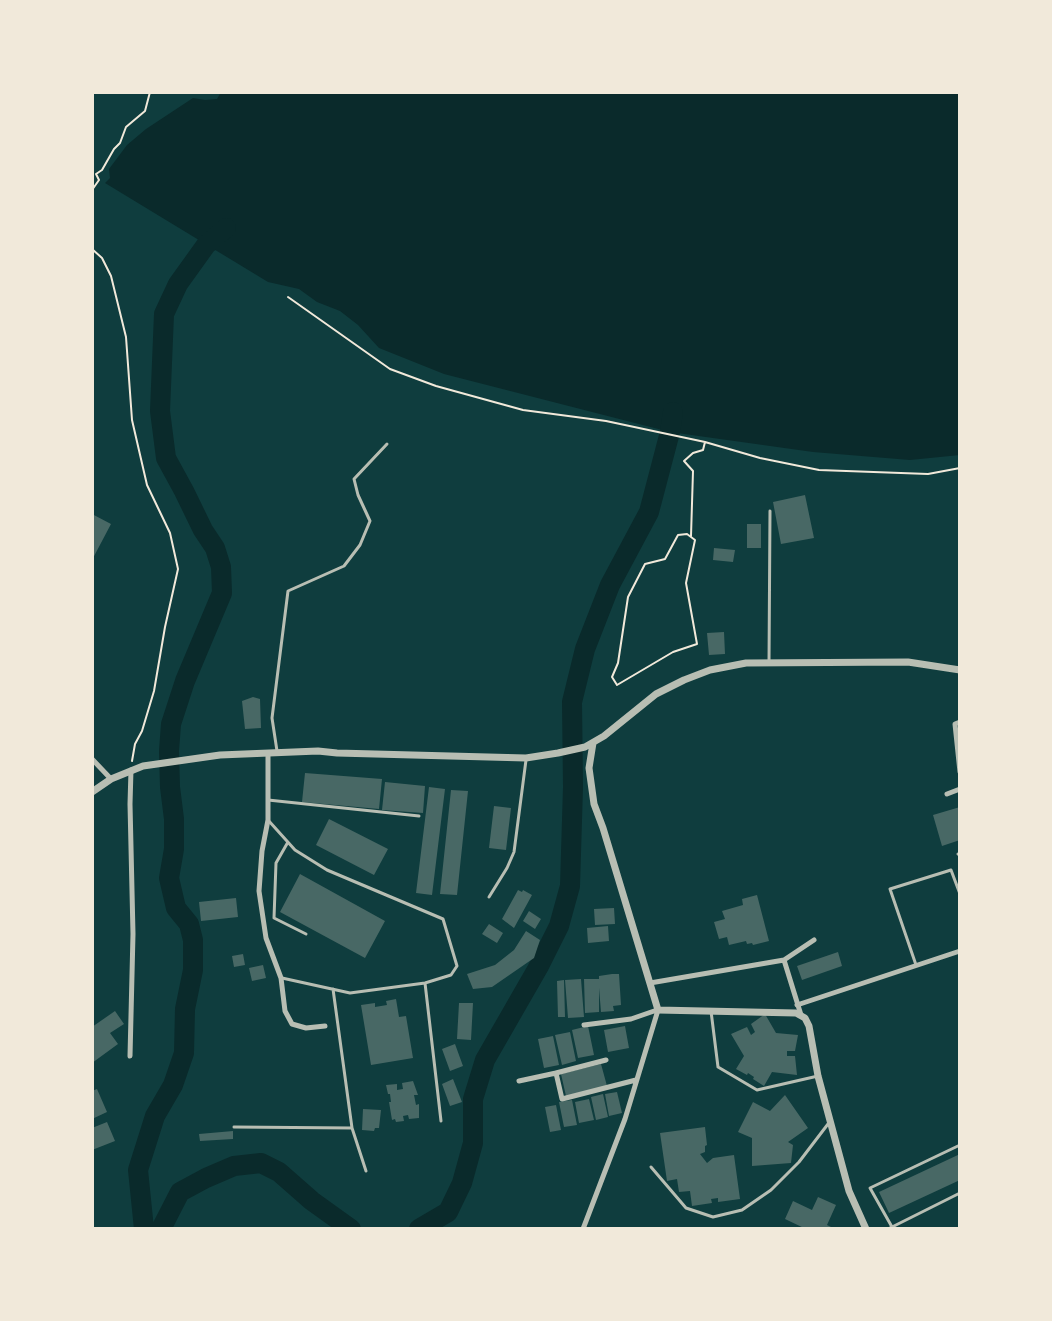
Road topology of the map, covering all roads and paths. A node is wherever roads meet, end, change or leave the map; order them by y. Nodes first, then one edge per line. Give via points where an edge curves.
1 (150, 92) edge
2 (92, 190) edge
3 (92, 249) edge
4 (288, 297) dead end
5 (705, 442) junction
6 (387, 444) dead end
7 (960, 468) edge
8 (770, 511) dead end
9 (691, 537) junction
10 (769, 663) junction
11 (960, 670) edge
12 (960, 722) edge
13 (589, 745) junction
14 (268, 753) junction
15 (278, 753) junction
16 (526, 758) junction
17 (92, 759) edge
18 (131, 769) junction
19 (960, 772) edge
20 (111, 779) junction
21 (960, 789) edge
22 (92, 792) edge
23 (947, 794) dead end
24 (268, 800) junction
25 (419, 816) dead end
26 (268, 820) junction
27 (288, 842) junction
28 (960, 894) edge
29 (489, 897) dead end
30 (306, 934) dead end
31 (814, 940) dead end
32 (960, 951) edge
33 (784, 960) junction
34 (916, 965) junction
35 (281, 978) junction
36 (425, 983) junction
37 (650, 983) junction
38 (333, 989) junction
39 (797, 1005) junction
40 (658, 1010) junction
41 (711, 1011) junction
42 (801, 1015) junction
43 (584, 1025) dead end
44 (325, 1026) dead end
45 (130, 1056) dead end
46 (606, 1060) dead end
47 (556, 1073) junction
48 (818, 1076) junction
49 (637, 1080) junction
50 (519, 1081) dead end
51 (441, 1121) dead end
52 (830, 1121) junction
53 (234, 1127) dead end
54 (352, 1128) junction
55 (960, 1145) edge
56 (651, 1167) dead end
57 (366, 1171) dead end
58 (960, 1193) edge
59 (890, 1228) edge
60 (583, 1229) edge
61 (866, 1229) edge

1 - 2 path via 145,111 126,127 96,174 99,180
3 - 18 path via 111,276 126,337 132,420 147,485 170,533 178,569 154,691
4 - 5 path via 390,369 436,386 523,410
5 - 7 path via 819,470 928,474
5 - 9 path via 703,450 684,461 693,471
6 - 15 lane via 354,479 370,521 360,545 344,566 288,591 272,718
8 - 10 lane
9 - 9 path via 678,535 665,559 645,564 628,597 612,677 617,685 697,644 686,583 695,540
10 - 11 street via 908,662
10 - 13 street via 734,665 684,680 656,694
12 - 19 street via 955,724
13 - 16 street
13 - 37 street via 594,804
14 - 15 street
14 - 18 street
14 - 24 street
15 - 16 street
16 - 29 lane via 514,852
17 - 20 street
18 - 20 street
18 - 45 street
20 - 22 street
21 - 23 street
24 - 25 lane
24 - 26 street
26 - 27 lane
26 - 35 street via 259,891 266,938
27 - 30 lane via 276,863 274,918
27 - 36 lane via 327,870 443,919 457,966 451,975
28 - 34 lane via 951,870 890,889
31 - 33 street
32 - 34 street
33 - 37 street
33 - 39 street
34 - 39 street
35 - 38 lane
35 - 44 street via 292,1024
36 - 38 lane via 350,993
36 - 51 lane
37 - 40 street
38 - 54 lane
39 - 42 street
40 - 41 street
40 - 43 street
40 - 49 street
41 - 42 street
41 - 48 lane via 718,1067 757,1090
42 - 48 street via 809,1026
46 - 47 street
47 - 49 street via 562,1099
47 - 50 street
48 - 52 street
49 - 60 street
52 - 56 lane via 799,1162 742,1210 713,1217 686,1208
52 - 61 street via 849,1191
53 - 54 lane
54 - 57 lane
55 - 59 lane via 870,1188
58 - 59 lane

